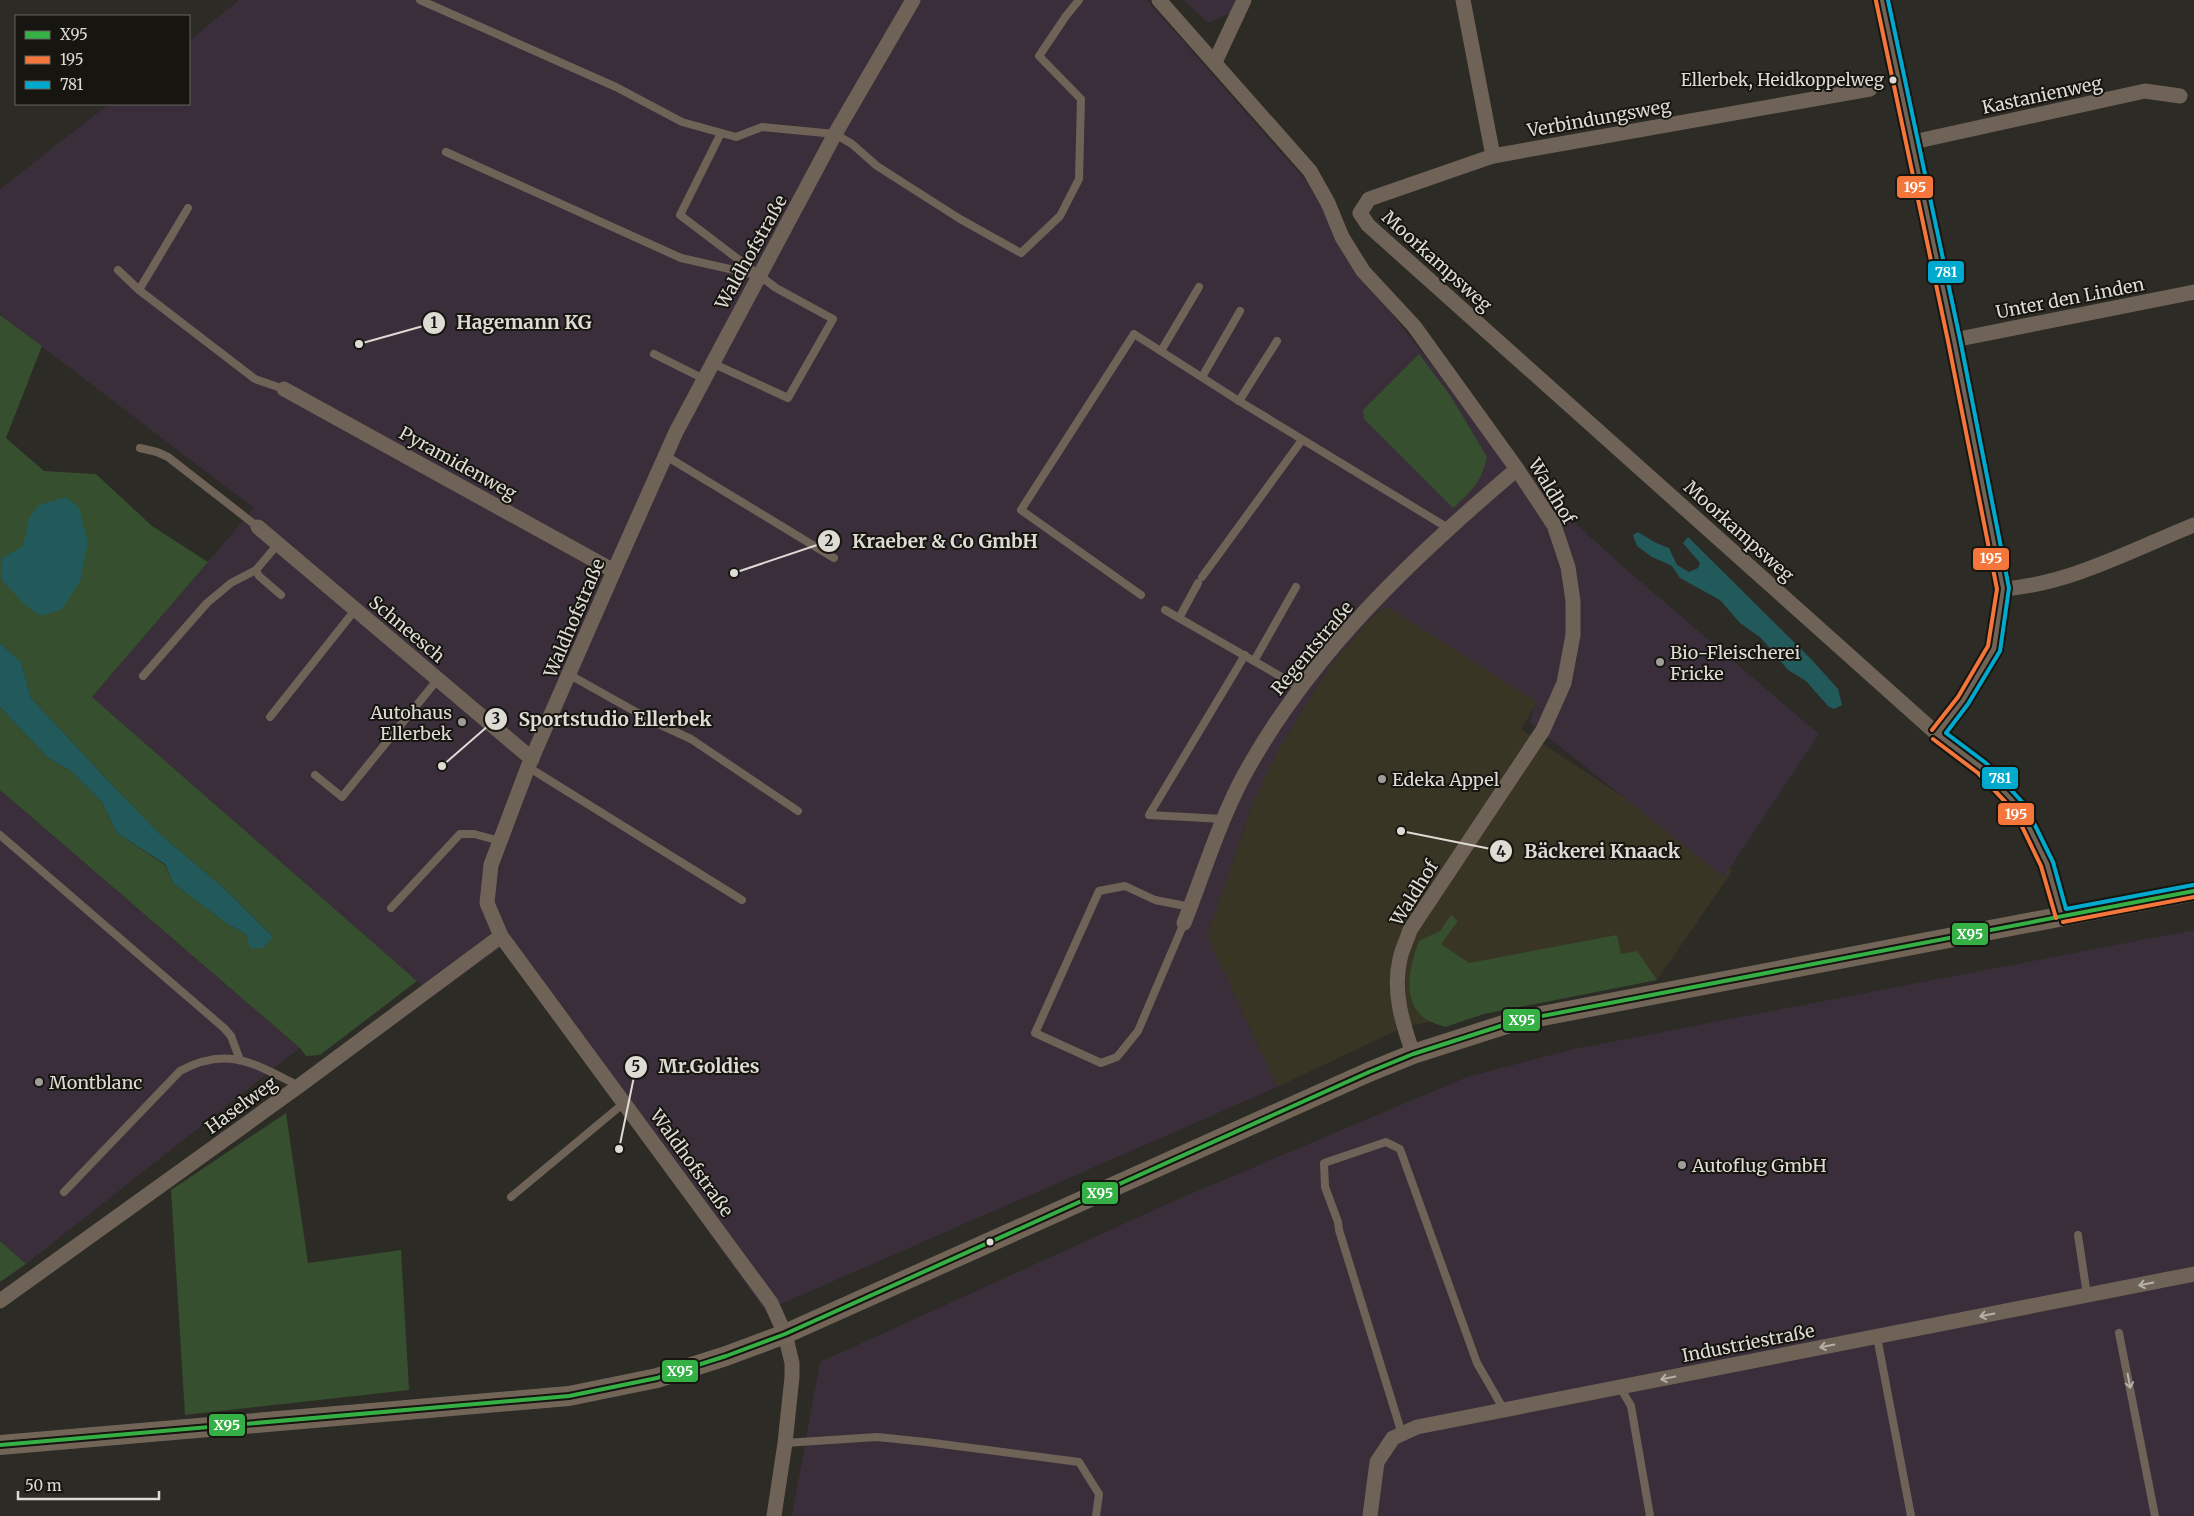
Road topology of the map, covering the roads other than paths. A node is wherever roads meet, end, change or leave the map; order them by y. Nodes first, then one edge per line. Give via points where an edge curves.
1 (420, 0) edge
2 (913, 0) edge
3 (1079, 0) edge
4 (1159, 0) edge
5 (1244, 0) edge
6 (1463, 0) edge
7 (1882, 0) edge
8 (1215, 62) junction
9 (1870, 89) dead end
10 (2180, 96) dead end
11 (721, 133) junction
12 (835, 134) junction
13 (1912, 142) junction
14 (446, 152) dead end
15 (1493, 156) junction
16 (1369, 199) joint
17 (188, 208) dead end
18 (118, 270) dead end
19 (760, 276) junction
20 (1199, 286) dead end
21 (139, 290) junction
22 (2194, 292) edge
23 (1240, 311) dead end
24 (1954, 340) junction
25 (1277, 341) dead end
26 (1161, 351) junction
27 (654, 354) dead end
28 (712, 363) junction
29 (1202, 377) junction
30 (704, 379) junction
31 (284, 388) joint
32 (1239, 401) junction
33 (1302, 440) junction
34 (140, 448) dead end
35 (666, 456) junction
36 (1517, 468) junction
37 (2194, 525) edge
38 (258, 527) joint
39 (1448, 528) junction
40 (278, 544) junction
41 (834, 558) dead end
42 (256, 570) junction
43 (614, 570) junction
44 (1296, 587) dead end
45 (2003, 589) junction
46 (282, 594) dead end
47 (1141, 595) dead end
48 (355, 610) junction
49 (1166, 610) dead end
50 (1179, 618) junction
51 (1245, 655) junction
52 (1254, 661) junction
53 (570, 675) junction
54 (143, 676) dead end
55 (438, 680) junction
56 (1299, 688) junction
57 (270, 717) dead end
58 (1937, 734) junction
59 (530, 763) junction
60 (315, 774) dead end
61 (798, 811) dead end
62 (1223, 819) junction
63 (0, 835) edge
64 (500, 841) junction
65 (2194, 891) edge
66 (742, 900) dead end
67 (1191, 906) junction
68 (391, 908) dead end
69 (2062, 916) junction
70 (1184, 923) joint
71 (501, 936) junction
72 (1413, 1054) junction
73 (240, 1060) junction
74 (299, 1086) junction
75 (624, 1103) junction
76 (64, 1192) dead end
77 (510, 1197) dead end
78 (2078, 1235) dead end
79 (2194, 1274) edge
80 (2088, 1295) junction
81 (0, 1301) edge
82 (2119, 1333) dead end
83 (785, 1334) junction
84 (1877, 1336) junction
85 (1620, 1387) junction
86 (1504, 1410) junction
87 (1402, 1434) junction
88 (785, 1443) junction
89 (0, 1445) edge
90 (774, 1516) edge
91 (1096, 1516) edge
92 (1370, 1516) edge
93 (1650, 1516) edge
94 (1911, 1516) edge
95 (2155, 1516) edge

1 - 11 lane via 616,87 682,122
2 - 12 street, Waldhofstraße
3 - 12 lane via 1038,56 1081,99 1079,178 1060,216 1021,253 877,166
4 - 8 street
5 - 8 street
6 - 15 street
7 - 13 street
8 - 36 street, Waldhof via 1310,171 1342,237 1363,270 1414,326
9 - 15 street, Verbindungsweg
10 - 13 street, Kastanienweg via 2145,92
11 - 12 lane via 736,137 762,127
11 - 19 lane via 680,215
12 - 19 street, Waldhofstraße
13 - 24 street
14 - 19 lane via 681,258
15 - 16 street, Verbindungsweg
16 - 58 street, Moorkampsweg via 1360,213 1368,224
17 - 21 lane
18 - 21 lane
19 - 28 street, Waldhofstraße
19 - 28 lane via 833,319 788,398
20 - 26 lane
21 - 31 lane via 254,379
22 - 24 street, Unter den Linden
23 - 29 lane
24 - 45 street
25 - 32 lane
26 - 29 lane
26 - 47 lane via 1134,334 1021,510
27 - 30 lane
28 - 30 street, Waldhofstraße
29 - 32 lane
30 - 35 street, Waldhofstraße
31 - 43 street, Pyramidenweg
32 - 33 lane
33 - 39 lane
33 - 50 lane via 1200,580
34 - 38 lane via 168,457
35 - 41 lane
35 - 43 street, Waldhofstraße
36 - 39 street, Regentstraße
36 - 72 street, Waldhof via 1554,525 1568,567 1573,635 1564,683 1544,730 1410,930 1400,959 1397,984 1401,1017
37 - 45 street via 2060,579 2031,587
38 - 40 street, Schneesch
39 - 56 street, Regentstraße via 1373,604
40 - 42 lane
40 - 48 street, Schneesch
42 - 46 lane
42 - 54 lane via 231,583 207,603
43 - 53 street, Waldhofstraße
44 - 52 lane
45 - 58 street via 1994,648 1963,701
48 - 55 street, Schneesch
48 - 57 lane
49 - 50 lane
50 - 51 lane
51 - 52 lane
51 - 62 lane via 1149,815
52 - 56 lane
53 - 59 street, Waldhofstraße
53 - 61 lane via 691,739
55 - 59 street, Schneesch
55 - 60 lane via 342,797
56 - 62 street, Regentstraße via 1242,780
58 - 69 street, Moorkampsweg via 1982,768 2020,808 2047,864
59 - 64 street, Waldhofstraße
59 - 66 lane
62 - 67 street, Regentstraße
63 - 73 lane via 224,1028 231,1036
64 - 68 lane via 460,834
64 - 71 street, Waldhofstraße via 491,865 487,903
65 - 69 main road
67 - 70 street, Regentstraße
67 - 70 lane via 1155,900 1125,886 1099,891 1035,1033 1101,1063 1117,1057 1138,1031
69 - 72 main road via 1516,1021
71 - 74 street, Haselweg
71 - 75 street, Waldhofstraße
72 - 83 main road
73 - 74 lane via 254,1063
73 - 76 lane via 210,1059 180,1071
74 - 81 street, Haselweg
75 - 77 lane
75 - 83 street, Waldhofstraße via 768,1299
78 - 80 lane
79 -> 80 street, Industriestraße
80 -> 84 street, Industriestraße
82 -> 95 lane
83 - 88 street, Waldhofstraße via 792,1378
83 - 89 main road via 657,1378 569,1396
84 -> 85 street, Industriestraße
84 - 94 lane
85 - 86 street, Industriestraße
85 - 93 lane via 1631,1406
86 - 87 street, Industriestraße via 1417,1427
86 - 87 lane via 1477,1362 1400,1149 1386,1142 1324,1163 1325,1188
87 - 92 street, Industriestraße via 1393,1438 1377,1462
88 - 90 street, Waldhofstraße
88 - 91 lane via 877,1438 1079,1462 1099,1494

